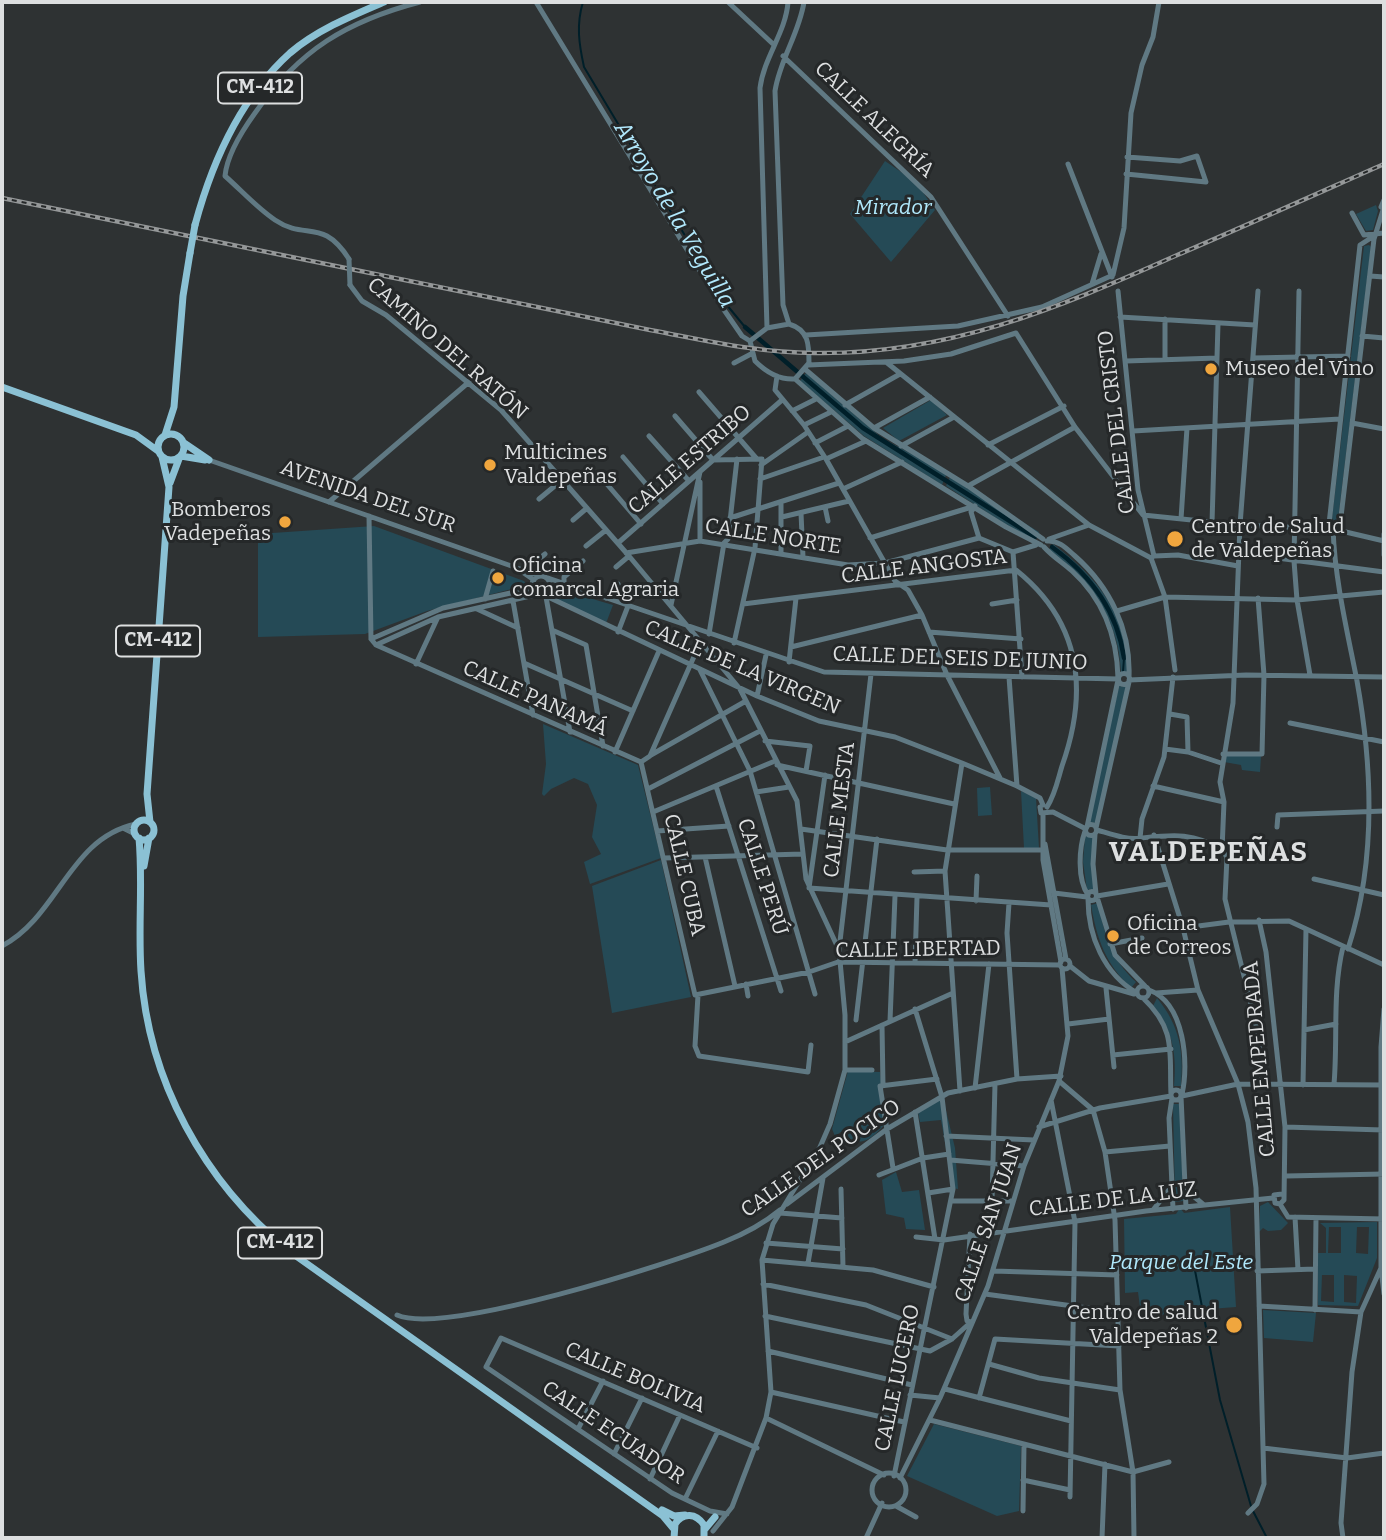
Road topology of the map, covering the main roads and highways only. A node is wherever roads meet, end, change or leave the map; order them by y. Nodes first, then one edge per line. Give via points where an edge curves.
1 (384, 2) edge
2 (2, 387) edge
3 (174, 407) junction
4 (136, 435) junction
5 (164, 435) junction
6 (183, 440) junction
7 (160, 454) junction
8 (180, 457) junction
9 (169, 487) junction
10 (148, 794) junction
11 (138, 822) junction
12 (150, 822) junction
13 (137, 836) junction
14 (149, 838) junction
15 (142, 873) junction
16 (589, 1463) junction
17 (685, 1516) junction
18 (701, 1520) junction
19 (673, 1528) junction
20 (707, 1534) edge
21 (674, 1538) edge

1 - 3 main road, CM-412, bridge via 331,25 289,54 226,137 195,225 183,296
2 - 4 main road
3 - 5 main road, CM-412
3 - 6 main road, CM-412
4 - 5 main road
4 - 7 main road
5 - 6 main road via 174,434
5 - 7 main road, CM-412
6 - 8 main road, CM-412
6 - 8 main road, AVENIDA DEL SUR via 209,460
7 - 8 main road via 170,461
7 - 9 main road, CM-412
8 - 9 main road, CM-412
9 - 10 main road, CM-412
10 - 11 main road, CM-412
10 - 12 main road, CM-412
11 - 12 main road
11 - 13 main road, CM-412
12 - 14 main road, CM-412
13 - 14 main road
13 - 15 main road, CM-412
14 - 15 main road, CM-412
15 - 16 main road, CM-412 via 141,970 153,1042 179,1113 218,1178 289,1251
16 - 17 main road, CM-412 via 668,1514
16 - 19 main road, CM-412
17 - 18 main road, CM-412
17 - 19 main road
18 - 20 main road
18 - 20 main road via 715,1517
19 - 21 main road

